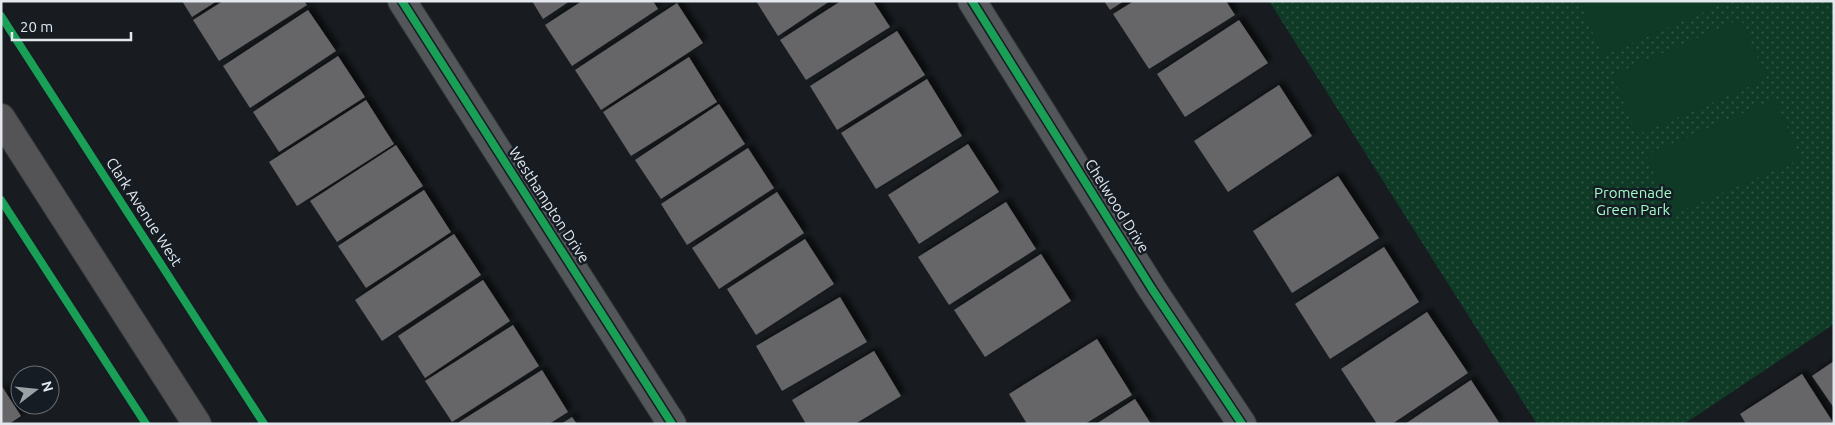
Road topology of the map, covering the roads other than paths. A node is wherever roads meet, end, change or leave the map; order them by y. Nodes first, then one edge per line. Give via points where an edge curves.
1 (402, 1) edge
2 (972, 1) edge
3 (1, 118) edge
4 (198, 424) edge
5 (672, 424) edge
6 (1242, 424) edge

1 - 5 street, Westhampton Drive
2 - 6 street, Chelwood Drive via 1152,289
3 - 4 street

